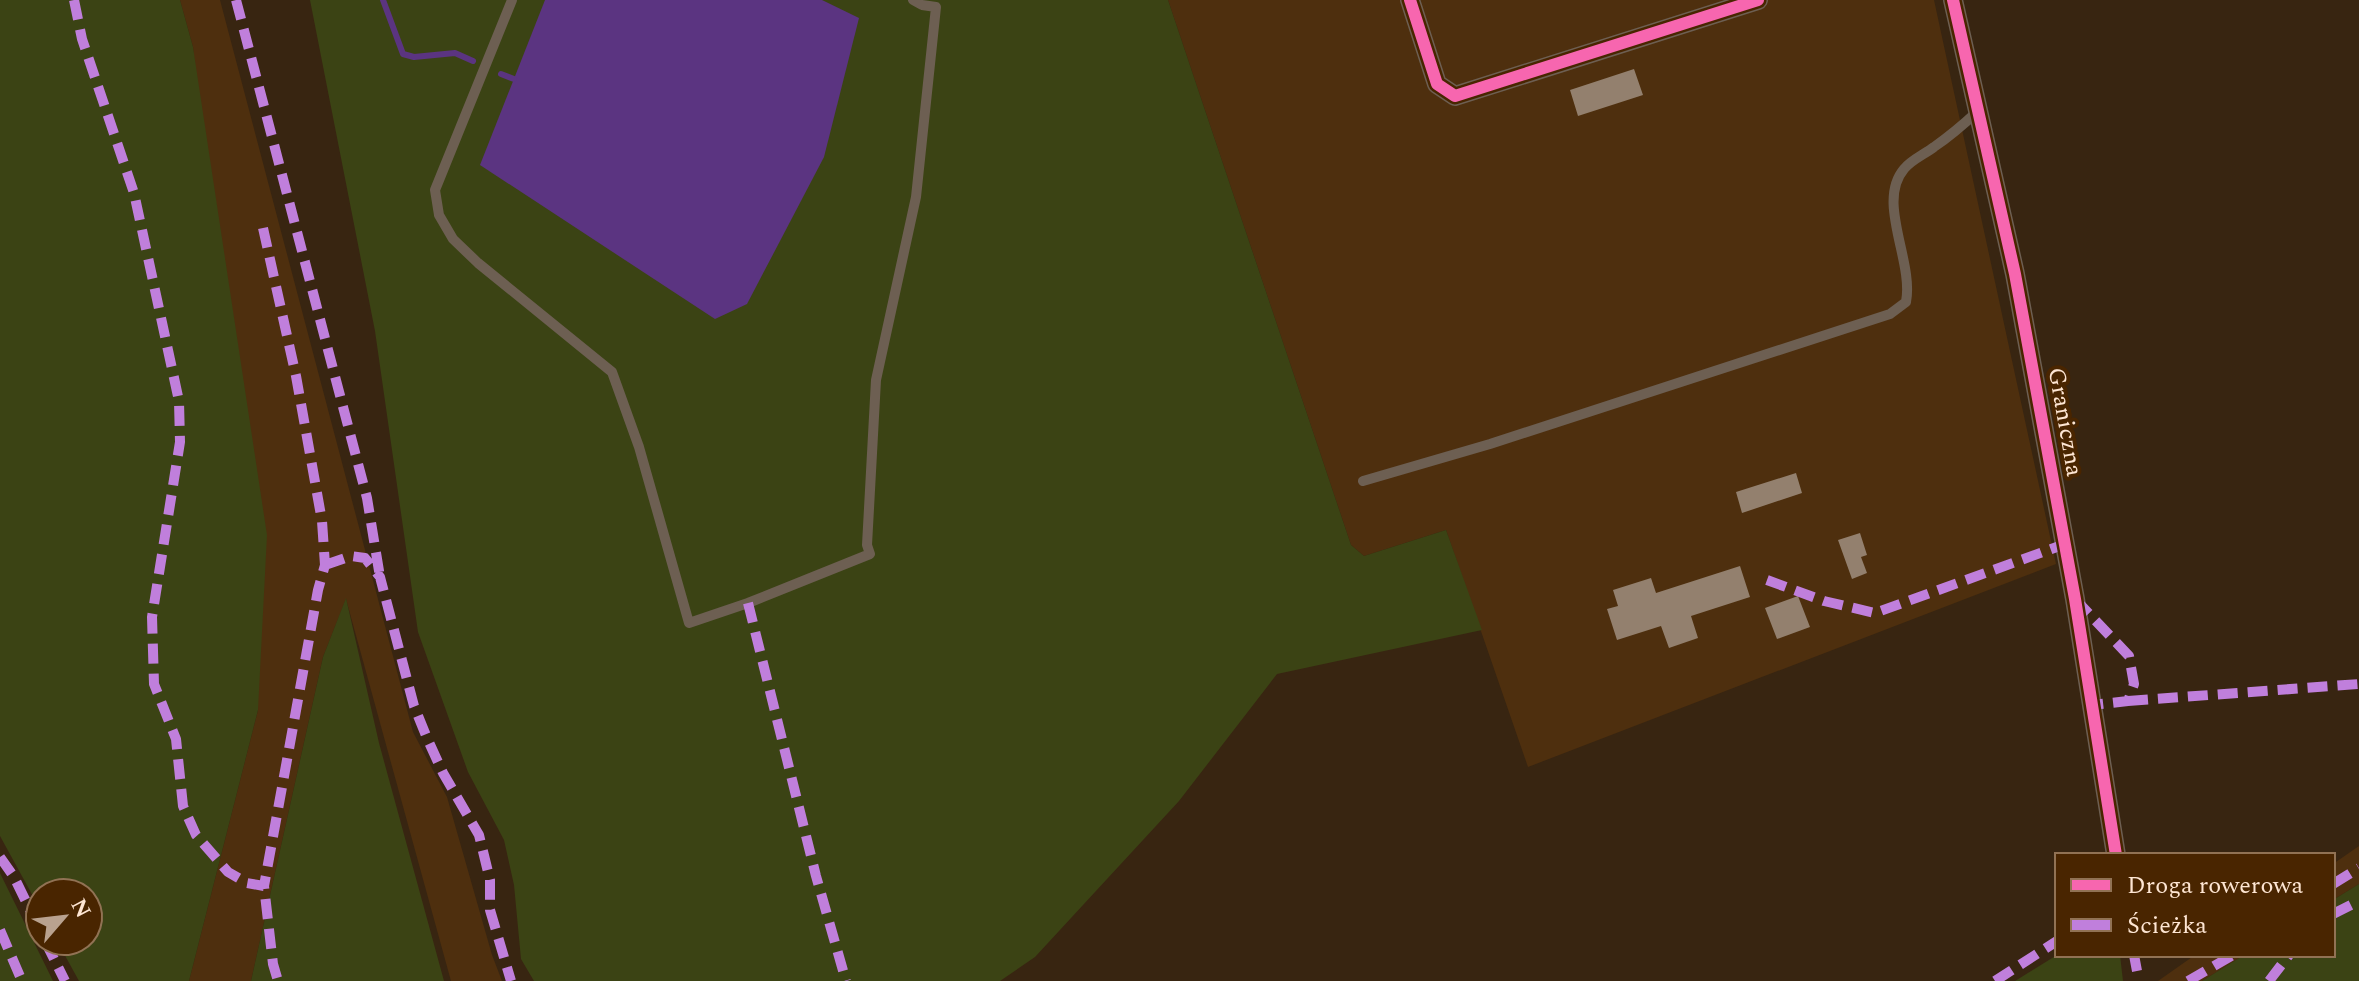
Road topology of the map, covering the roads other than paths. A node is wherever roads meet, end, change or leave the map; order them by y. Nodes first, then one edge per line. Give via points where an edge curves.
1 (512, 0) edge
2 (913, 0) edge
3 (1410, 0) edge
4 (1758, 0) edge
5 (1953, 0) edge
6 (1978, 111) junction
7 (1363, 481) dead end
8 (2116, 853) edge

1 - 2 lane via 435,190 439,215 453,239 478,263 612,372 689,623 870,554 876,380 916,197 936,7
3 - 4 street via 1437,84 1455,96
5 - 6 street, Graniczna
6 - 7 lane via 1905,166 1896,180 1892,206 1909,287 1906,302 1890,314
6 - 8 street, Graniczna via 2026,334

